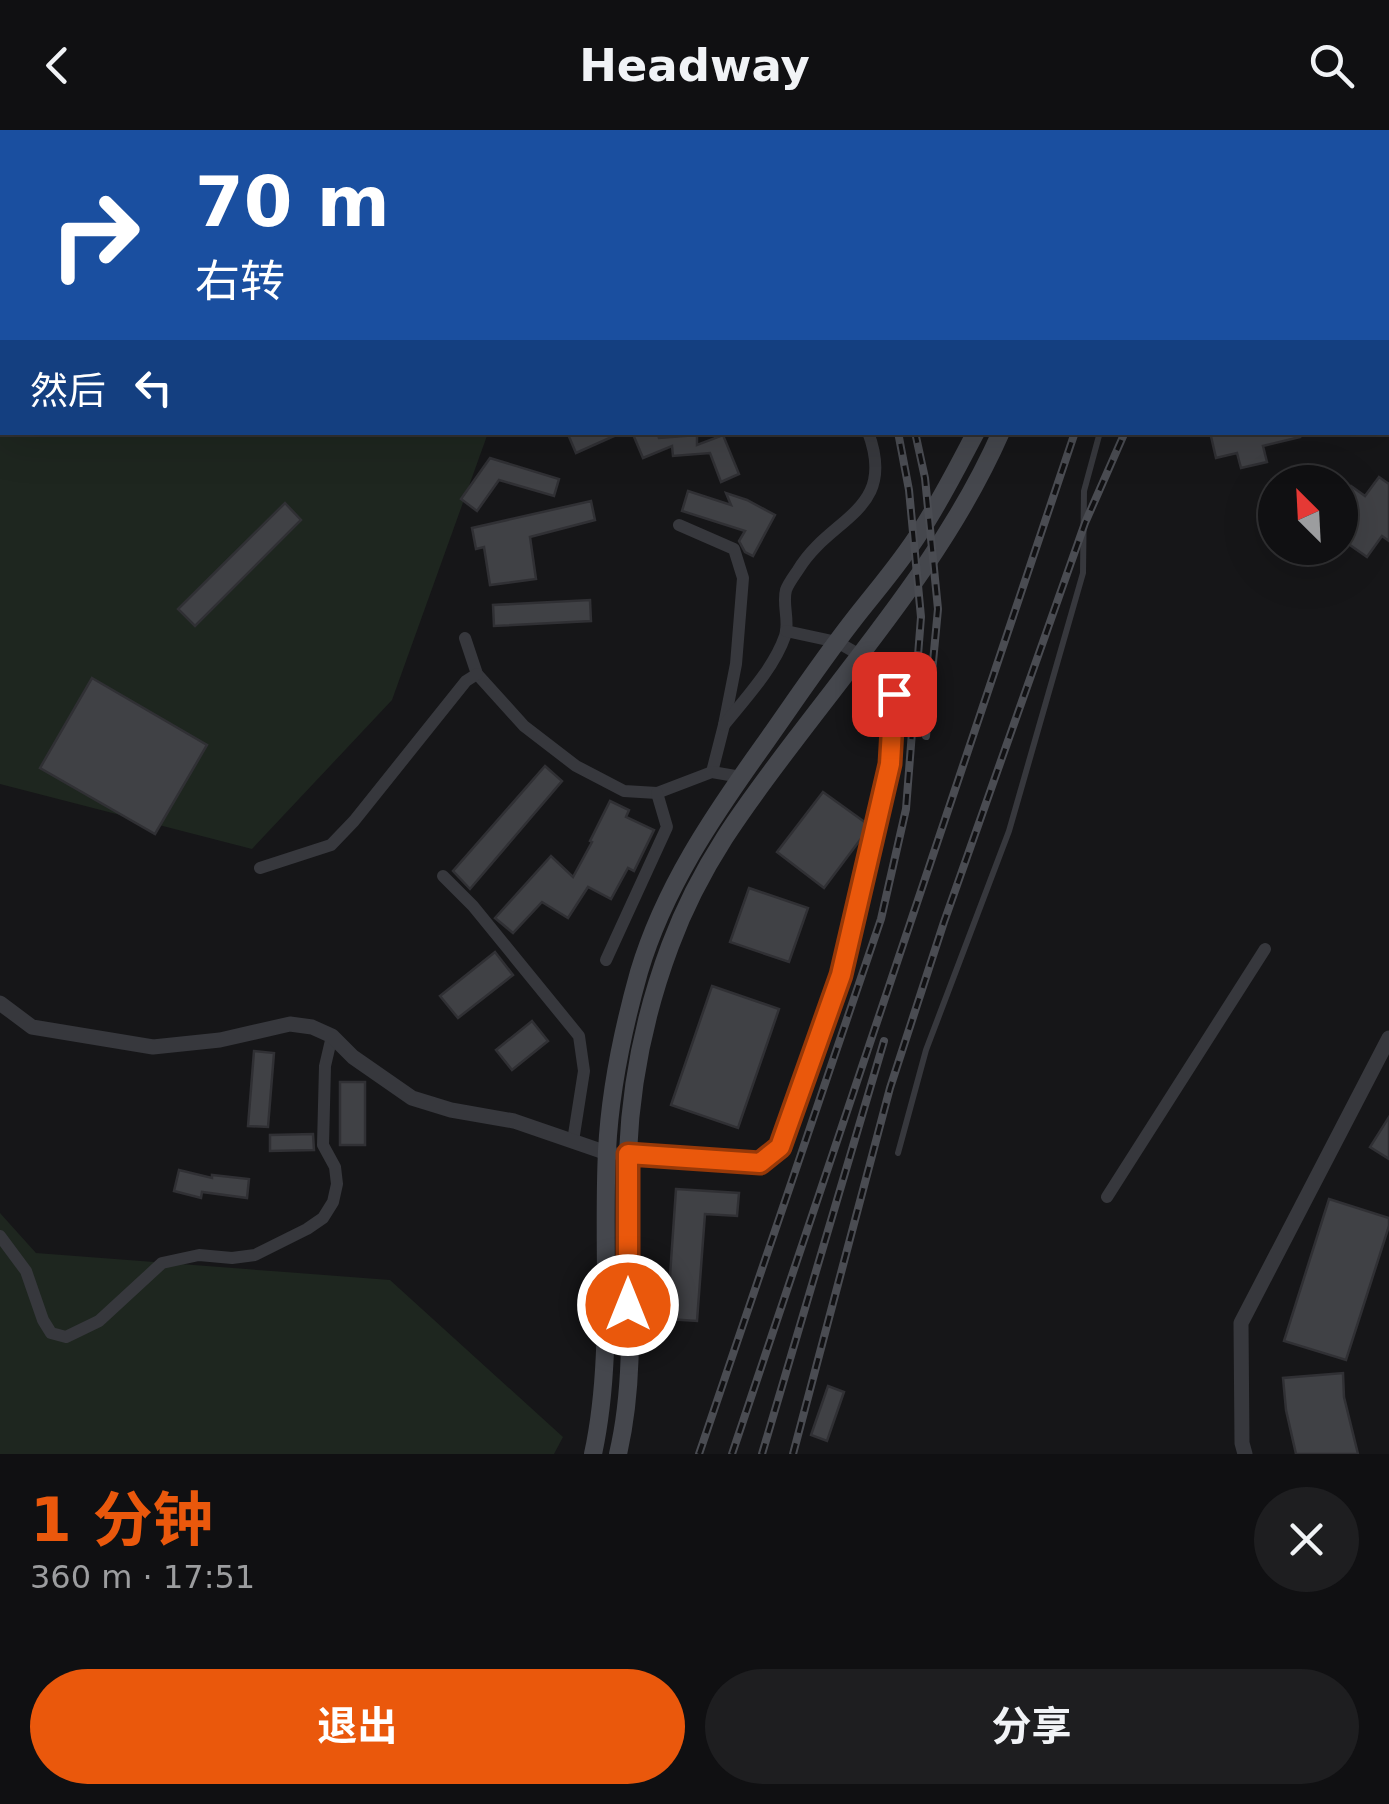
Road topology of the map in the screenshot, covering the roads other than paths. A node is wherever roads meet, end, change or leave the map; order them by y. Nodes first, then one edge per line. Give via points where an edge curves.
1 (869, 435) edge
2 (974, 435) edge
3 (1000, 435) edge
4 (1099, 435) edge
5 (679, 524) dead end
6 (786, 632) junction
7 (466, 638) dead end
8 (477, 674) junction
9 (724, 725) junction
10 (712, 772) junction
11 (741, 777) junction
12 (657, 794) junction
13 (260, 868) dead end
14 (443, 876) dead end
15 (1265, 949) dead end
16 (606, 960) dead end
17 (0, 1003) edge
18 (332, 1036) junction
19 (1389, 1038) edge
20 (573, 1141) junction
21 (607, 1153) junction
22 (898, 1153) dead end
23 (628, 1154) junction
24 (1107, 1197) dead end
25 (0, 1236) edge
26 (593, 1454) edge
27 (618, 1454) edge
28 (1246, 1454) edge

1 - 6 street via 876,460 871,492 794,576 786,590
2 - 11 main road via 919,534
3 - 23 main road via 938,550 712,855 682,916 646,1020
4 - 22 lane via 1084,491 1083,573 1008,831 926,1050
5 - 9 street via 734,549 743,578
6 - 9 street via 762,678
6 - 23 street via 837,642 883,668 894,694 890,764 841,975 780,1147 760,1163
7 - 8 street
8 - 12 street via 524,726 576,766 624,791
8 - 13 street via 331,844
9 - 10 street
10 - 11 street
10 - 12 street
11 - 21 main road via 693,849 640,971 610,1105
12 - 16 street via 667,826
14 - 20 street via 579,1036 584,1071
15 - 24 street
17 - 18 street via 32,1026 153,1047 290,1024
18 - 20 street via 412,1098
18 - 25 street via 323,1145 337,1184 316,1224 256,1255 162,1263 99,1321 66,1337 43,1320 26,1271
19 - 28 street via 1241,1323
20 - 21 street
21 - 23 street
21 - 26 main road via 604,1379
23 - 27 main road via 629,1367

